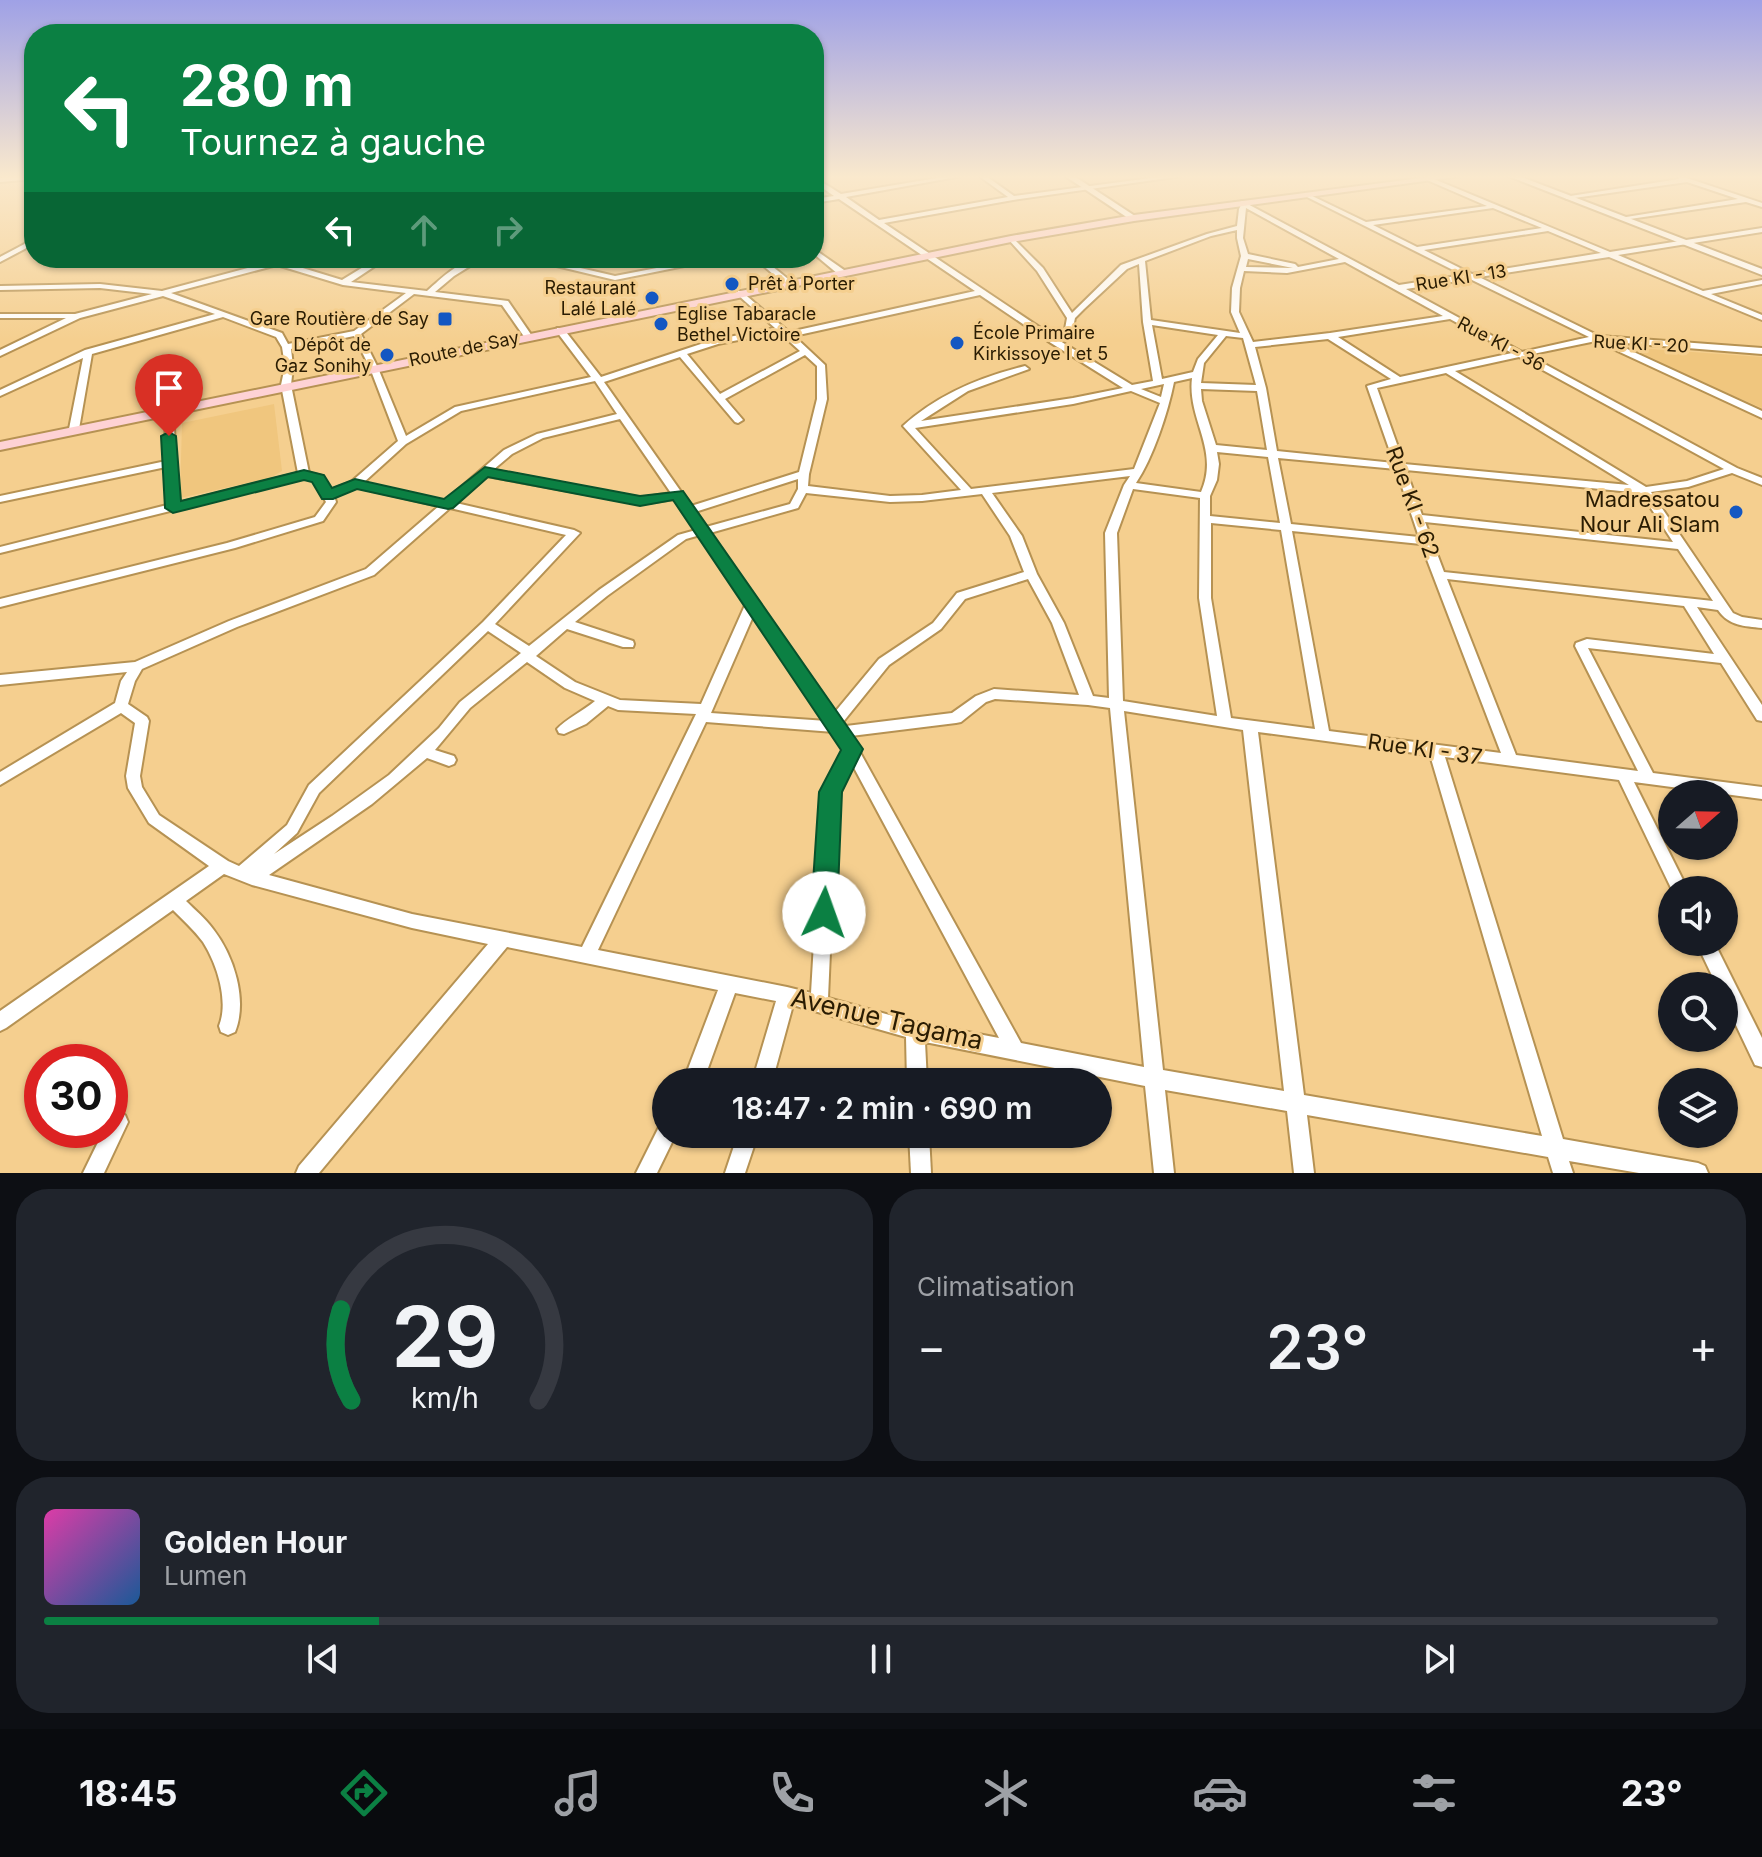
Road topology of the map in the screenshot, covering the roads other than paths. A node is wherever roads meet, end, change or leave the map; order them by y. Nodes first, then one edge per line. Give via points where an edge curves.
1 (891, 231) edge
2 (1059, 231) edge
3 (1227, 231) edge
4 (1242, 231) edge
5 (1292, 231) edge
6 (1379, 231) edge
7 (1537, 231) edge
8 (1552, 231) edge
9 (1656, 231) edge
10 (1757, 231) edge
11 (1011, 239) junction
12 (1685, 242) junction
13 (24, 247) edge
14 (1416, 249) junction
15 (1609, 254) junction
16 (928, 255) junction
17 (1245, 256) junction
18 (824, 259) edge
19 (0, 260) edge
20 (1345, 260) junction
21 (1142, 262) junction
22 (254, 268) edge
23 (303, 268) edge
24 (367, 268) edge
25 (462, 268) edge
26 (570, 268) edge
27 (668, 268) edge
28 (770, 268) edge
29 (1301, 268) junction
30 (1242, 269) junction
31 (1760, 270) edge
32 (841, 272) junction
33 (1471, 276) junction
34 (1762, 282) edge
35 (343, 283) junction
36 (789, 283) junction
37 (0, 288) edge
38 (1397, 288) junction
39 (412, 292) junction
40 (982, 292) junction
41 (741, 293) junction
42 (1702, 293) junction
43 (166, 294) junction
44 (428, 294) junction
45 (222, 315) junction
46 (0, 316) edge
47 (77, 316) junction
48 (1450, 317) junction
49 (1071, 318) junction
50 (1762, 318) edge
51 (1147, 322) junction
52 (560, 330) junction
53 (785, 332) junction
54 (1225, 332) junction
55 (357, 333) junction
56 (528, 336) junction
57 (1330, 336) junction
58 (1597, 338) junction
59 (1248, 340) junction
60 (1054, 341) junction
61 (286, 347) junction
62 (806, 351) junction
63 (1762, 351) edge
64 (88, 352) junction
65 (0, 353) edge
66 (682, 354) junction
67 (1522, 356) junction
68 (374, 368) junction
69 (1025, 369) dead end
70 (1449, 371) junction
71 (1198, 374) junction
72 (598, 379) junction
73 (1164, 380) junction
74 (1398, 380) junction
75 (286, 385) junction
76 (1197, 386) junction
77 (1128, 387) junction
78 (1261, 388) junction
79 (0, 393) edge
80 (719, 398) junction
81 (1165, 402) junction
82 (168, 409) junction
83 (623, 415) junction
84 (1762, 415) edge
85 (738, 420) dead end
86 (908, 426) junction
87 (74, 429) junction
88 (403, 442) junction
89 (0, 446) edge
90 (1211, 448) junction
91 (1273, 454) junction
92 (169, 463) junction
93 (1399, 467) junction
94 (1733, 470) junction
95 (485, 472) junction
96 (1138, 472) junction
97 (804, 474) junction
98 (304, 475) junction
99 (1762, 482) edge
100 (355, 484) junction
101 (1129, 485) junction
102 (803, 489) junction
103 (1644, 490) junction
104 (985, 491) junction
105 (969, 493) junction
106 (328, 495) junction
107 (677, 495) junction
108 (1205, 496) junction
109 (0, 499) edge
110 (448, 504) junction
111 (173, 508) junction
112 (689, 510) junction
113 (1418, 518) junction
114 (1205, 519) junction
115 (1285, 525) junction
116 (703, 530) junction
117 (1426, 541) junction
118 (1680, 546) junction
119 (0, 550) edge
120 (1031, 574) junction
121 (1440, 575) junction
122 (0, 603) edge
123 (1688, 603) junction
124 (751, 605) junction
125 (1721, 606) junction
126 (566, 624) junction
127 (1762, 624) edge
128 (487, 625) junction
129 (628, 644) dead end
130 (529, 655) junction
131 (1723, 659) junction
132 (137, 666) junction
133 (0, 680) edge
134 (606, 700) junction
135 (1088, 700) junction
136 (1116, 704) junction
137 (121, 706) junction
138 (704, 713) junction
139 (1762, 716) edge
140 (1225, 723) junction
141 (1250, 726) junction
142 (838, 727) junction
143 (564, 729) dead end
144 (1323, 735) junction
145 (852, 749) junction
146 (1436, 751) junction
147 (424, 752) junction
148 (449, 760) dead end
149 (1511, 761) junction
150 (1624, 776) junction
151 (0, 779) edge
152 (1649, 779) junction
153 (1762, 793) edge
154 (222, 866) junction
155 (246, 876) junction
156 (1673, 876) edge
157 (174, 900) junction
158 (504, 938) junction
159 (587, 955) junction
160 (1712, 956) edge
161 (729, 984) junction
162 (787, 995) junction
163 (819, 1003) junction
164 (0, 1022) edge
165 (228, 1026) dead end
166 (915, 1031) junction
167 (1014, 1048) junction
168 (1762, 1058) edge
169 (698, 1068) edge
170 (766, 1068) edge
171 (916, 1068) edge
172 (1153, 1078) junction
173 (1295, 1103) junction
174 (1555, 1147) junction
175 (105, 1148) edge
176 (659, 1148) edge
177 (743, 1148) edge
178 (920, 1148) edge
179 (93, 1173) edge
180 (306, 1173) edge
181 (646, 1173) edge
182 (735, 1173) edge
183 (921, 1173) edge
184 (1164, 1173) edge
185 (1304, 1173) edge
186 (1563, 1173) edge
187 (1698, 1173) edge

1 - 16 street
2 - 11 main road, Route de Say
3 - 21 street
4 - 17 street
5 - 20 street, Rue KI - 36
6 - 14 street
7 - 14 street
8 - 15 street
9 - 12 street
10 - 12 street, Rue KI - 13
11 - 16 main road, Route de Say
11 - 49 street via 1040,270
12 - 15 street, Rue KI - 13
12 - 31 street
13 - 19 street
14 - 33 street
15 - 33 street, Rue KI - 13
15 - 42 street
16 - 32 main road, Route de Say
16 - 40 street
17 - 29 street
17 - 30 street
18 - 32 street
20 - 29 street
20 - 38 street, Rue KI - 36
21 - 49 street via 1124,267
21 - 51 street
22 - 43 street
23 - 35 street
24 - 35 street
25 - 44 street
26 - 27 street via 615,278
28 - 36 street
29 - 30 street
30 - 59 street via 1235,312
32 - 36 main road, Route de Say
33 - 38 street, Rue KI - 13
33 - 58 street
34 - 42 street
35 - 39 street
36 - 41 main road, Route de Say
37 - 43 street via 100,286
38 - 48 street, Rue KI - 36
39 - 44 street
39 - 55 street
40 - 53 street
40 - 60 street
41 - 52 main road, Route de Say
41 - 53 street
42 - 50 street
43 - 45 street
43 - 47 street
44 - 56 street via 509,305
45 - 61 street via 279,335
45 - 64 street
46 - 47 street
47 - 65 street
48 - 57 street
48 - 67 street, Rue KI - 36
49 - 60 street via 1069,330
51 - 54 street
51 - 73 street
52 - 56 main road, Route de Say
52 - 72 street
53 - 62 street
53 - 66 street via 716,342
54 - 59 street
54 - 71 street via 1199,365
55 - 61 street
55 - 68 street
56 - 68 main road, Route de Say
57 - 59 street
57 - 74 street
58 - 63 street, Rue KI - 20
58 - 67 street, Rue KI - 20
58 - 84 street
59 - 78 street
60 - 77 street
61 - 75 street
62 - 80 street
62 - 97 street via 821,365 822,399
64 - 79 street
64 - 87 street
66 - 72 street
66 - 80 street
67 - 70 street, Rue KI - 62
67 - 94 street, Rue KI - 36
68 - 75 main road, Route de Say
68 - 88 street
69 - 86 street via 985,378
70 - 74 street, Rue KI - 62
70 - 103 street
71 - 73 street
71 - 76 street
72 - 83 street
72 - 88 street via 458,409
73 - 77 street
73 - 81 street
74 - 93 street, Rue KI - 62 via 1371,388
75 - 82 main road, Route de Say
75 - 98 street
76 - 78 street
76 - 90 street
77 - 81 street
77 - 86 street via 1073,401
78 - 91 street
80 - 85 street
81 - 96 street
82 - 87 main road, Route de Say
82 - 92 street
83 - 95 street via 523,443
83 - 107 street
86 - 105 street
87 - 89 main road, Route de Say
88 - 100 street
90 - 91 street
90 - 108 street via 1216,473
91 - 93 street
91 - 115 street
92 - 109 street
92 - 111 street
93 - 103 street
93 - 113 street, Rue KI - 62
94 - 99 street, Rue KI - 36
94 - 103 street
95 - 107 street via 640,501
95 - 110 street
96 - 101 street
96 - 104 street
97 - 102 street
97 - 112 street
98 - 106 street via 318,478
98 - 111 street
100 - 106 street
100 - 110 street
101 - 108 street
101 - 136 street via 1111,533
102 - 105 street via 890,499
102 - 116 street via 794,506
103 - 118 street
104 - 105 street
104 - 120 street via 1016,536
106 - 122 street via 331,502 319,519
107 - 112 street
108 - 114 street
110 - 128 street via 574,533
110 - 132 street via 370,572
111 - 119 street
112 - 116 street
113 - 117 street, Rue KI - 62
113 - 118 street
114 - 115 street
114 - 140 street via 1205,598
115 - 117 street
115 - 144 street
116 - 124 street
116 - 126 street via 671,544
117 - 121 street, Rue KI - 62
118 - 125 street
120 - 135 street via 1058,623
120 - 142 street via 961,596 937,626 884,662
121 - 123 street
121 - 149 street, Rue KI - 62
123 - 125 street
123 - 131 street
124 - 138 street
124 - 142 street
125 - 127 street via 1733,620
126 - 129 street
126 - 130 street
128 - 130 street, Rue KI - 37
128 - 155 street via 314,789 292,829
130 - 134 street, Rue KI - 37 via 570,685
130 - 147 street via 465,705
131 - 139 street
131 - 152 street via 1581,646
132 - 133 street
132 - 137 street
134 - 138 street, Rue KI - 37
134 - 143 street
135 - 136 street, Rue KI - 37
135 - 142 street, Rue KI - 37 via 994,694 956,718
136 - 140 street, Rue KI - 37
136 - 172 street
137 - 151 street
137 - 154 street, Avenue Tagama via 142,721 133,776 154,819
138 - 142 street, Rue KI - 37
138 - 159 street
140 - 141 street, Rue KI - 37
141 - 144 street, Rue KI - 37
141 - 173 street
142 - 145 street
144 - 146 street, Rue KI - 37
145 - 163 street via 830,792
145 - 167 street
146 - 149 street, Rue KI - 37
146 - 174 street
147 - 148 street
147 - 155 street via 386,785
149 - 150 street, Rue KI - 37
150 - 152 street, Rue KI - 37
150 - 156 street
152 - 153 street, Rue KI - 37
154 - 155 street, Avenue Tagama
154 - 157 street
155 - 158 street, Avenue Tagama via 412,921
157 - 164 street
157 - 165 street via 209,936 220,957 234,1013
158 - 159 street, Avenue Tagama
158 - 180 street
159 - 161 street, Avenue Tagama
160 - 168 street
161 - 162 street, Avenue Tagama
161 - 169 street
162 - 163 street, Avenue Tagama
162 - 170 street
163 - 166 street, Avenue Tagama
166 - 167 street, Avenue Tagama
166 - 171 street
167 - 172 street, Avenue Tagama
172 - 173 street, Avenue Tagama
172 - 184 street
173 - 174 street, Avenue Tagama
173 - 185 street
174 - 186 street
174 - 187 street, Avenue Tagama
175 - 179 street
176 - 181 street
177 - 182 street
178 - 183 street

